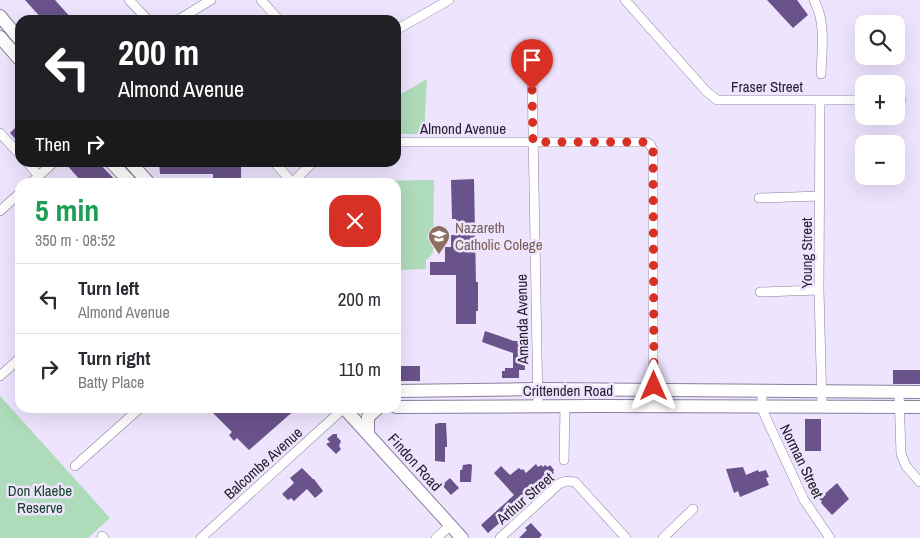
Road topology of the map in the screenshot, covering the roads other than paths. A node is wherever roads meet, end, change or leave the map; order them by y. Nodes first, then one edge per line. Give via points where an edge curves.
1 (129, 0) edge
2 (211, 0) edge
3 (261, 0) edge
4 (449, 0) edge
5 (625, 0) edge
6 (814, 0) edge
7 (143, 15) edge
8 (186, 15) edge
9 (274, 15) edge
10 (0, 16) edge
11 (401, 27) edge
12 (15, 34) edge
13 (0, 37) edge
14 (15, 54) edge
15 (821, 74) dead end
16 (532, 75) dead end
17 (820, 100) junction
18 (855, 100) edge
19 (0, 133) edge
20 (401, 142) edge
21 (533, 142) junction
22 (15, 150) edge
23 (48, 167) edge
24 (116, 167) edge
25 (134, 167) edge
26 (278, 167) edge
27 (308, 167) edge
28 (36, 178) edge
29 (126, 178) edge
30 (144, 178) edge
31 (288, 178) edge
32 (296, 178) edge
33 (820, 196) junction
34 (15, 198) edge
35 (759, 198) dead end
36 (0, 211) edge
37 (820, 290) junction
38 (760, 292) dead end
39 (15, 362) edge
40 (0, 376) edge
41 (537, 390) junction
42 (654, 390) junction
43 (401, 391) edge
44 (762, 391) junction
45 (822, 391) junction
46 (899, 392) junction
47 (920, 392) edge
48 (538, 406) junction
49 (564, 406) junction
50 (653, 406) junction
51 (401, 407) edge
52 (822, 407) junction
53 (920, 407) edge
54 (762, 408) junction
55 (899, 408) junction
56 (134, 413) edge
57 (338, 413) edge
58 (349, 413) edge
59 (372, 413) edge
60 (368, 434) junction
61 (564, 460) dead end
62 (76, 466) dead end
63 (920, 482) edge
64 (693, 509) dead end
65 (450, 525) junction
66 (201, 538) edge
67 (436, 538) edge
68 (462, 538) edge
69 (500, 538) edge
70 (626, 538) edge
71 (663, 538) edge
72 (830, 538) edge

1 - 7 street
2 - 8 street
3 - 9 street
4 - 11 street
5 - 17 street, Fraser Street via 717,100
6 - 15 street via 820,11
10 - 12 main road
13 - 14 main road
16 - 21 street, Amanda Avenue
17 - 18 street, Fraser Street
17 - 33 street, Young Street
19 - 22 street
20 - 21 street, Almond Avenue
21 - 41 street, Amanda Avenue
21 - 42 street, Almond Avenue via 646,142 653,150
23 - 28 street
24 - 29 main road
25 - 30 main road
26 - 31 street
27 - 32 street
33 - 35 street
33 - 37 street, Young Street
34 - 36 street
37 - 38 street
37 - 45 street, Young Street
39 - 40 street
41 - 42 main road, Crittenden Road
41 - 43 main road, Crittenden Road
41 - 48 street, Amanda Avenue
42 - 44 main road, Crittenden Road
42 - 50 street
44 - 45 main road, Crittenden Road
44 - 54 street, Norman Street
45 - 46 main road, Crittenden Road
45 - 52 street, Young Street
46 - 47 main road, Crittenden Road
46 - 55 street
48 - 49 main road, Crittenden Road
48 - 51 main road, Crittenden Road
49 - 50 main road, Crittenden Road
49 - 61 street
50 - 54 main road, Crittenden Road
52 - 54 main road, Crittenden Road
52 - 55 main road, Crittenden Road
53 - 55 main road, Crittenden Road
54 - 72 street, Norman Street via 804,500
55 - 63 street via 902,454 906,466
56 - 62 street
57 - 66 street, Balcombe Avenue
58 - 60 main road, Findon Road
59 - 60 main road via 368,417
60 - 65 main road, Findon Road
64 - 71 street
65 - 67 street
65 - 68 main road, Findon Road
69 - 70 street, Arthur Street via 564,481 575,482

